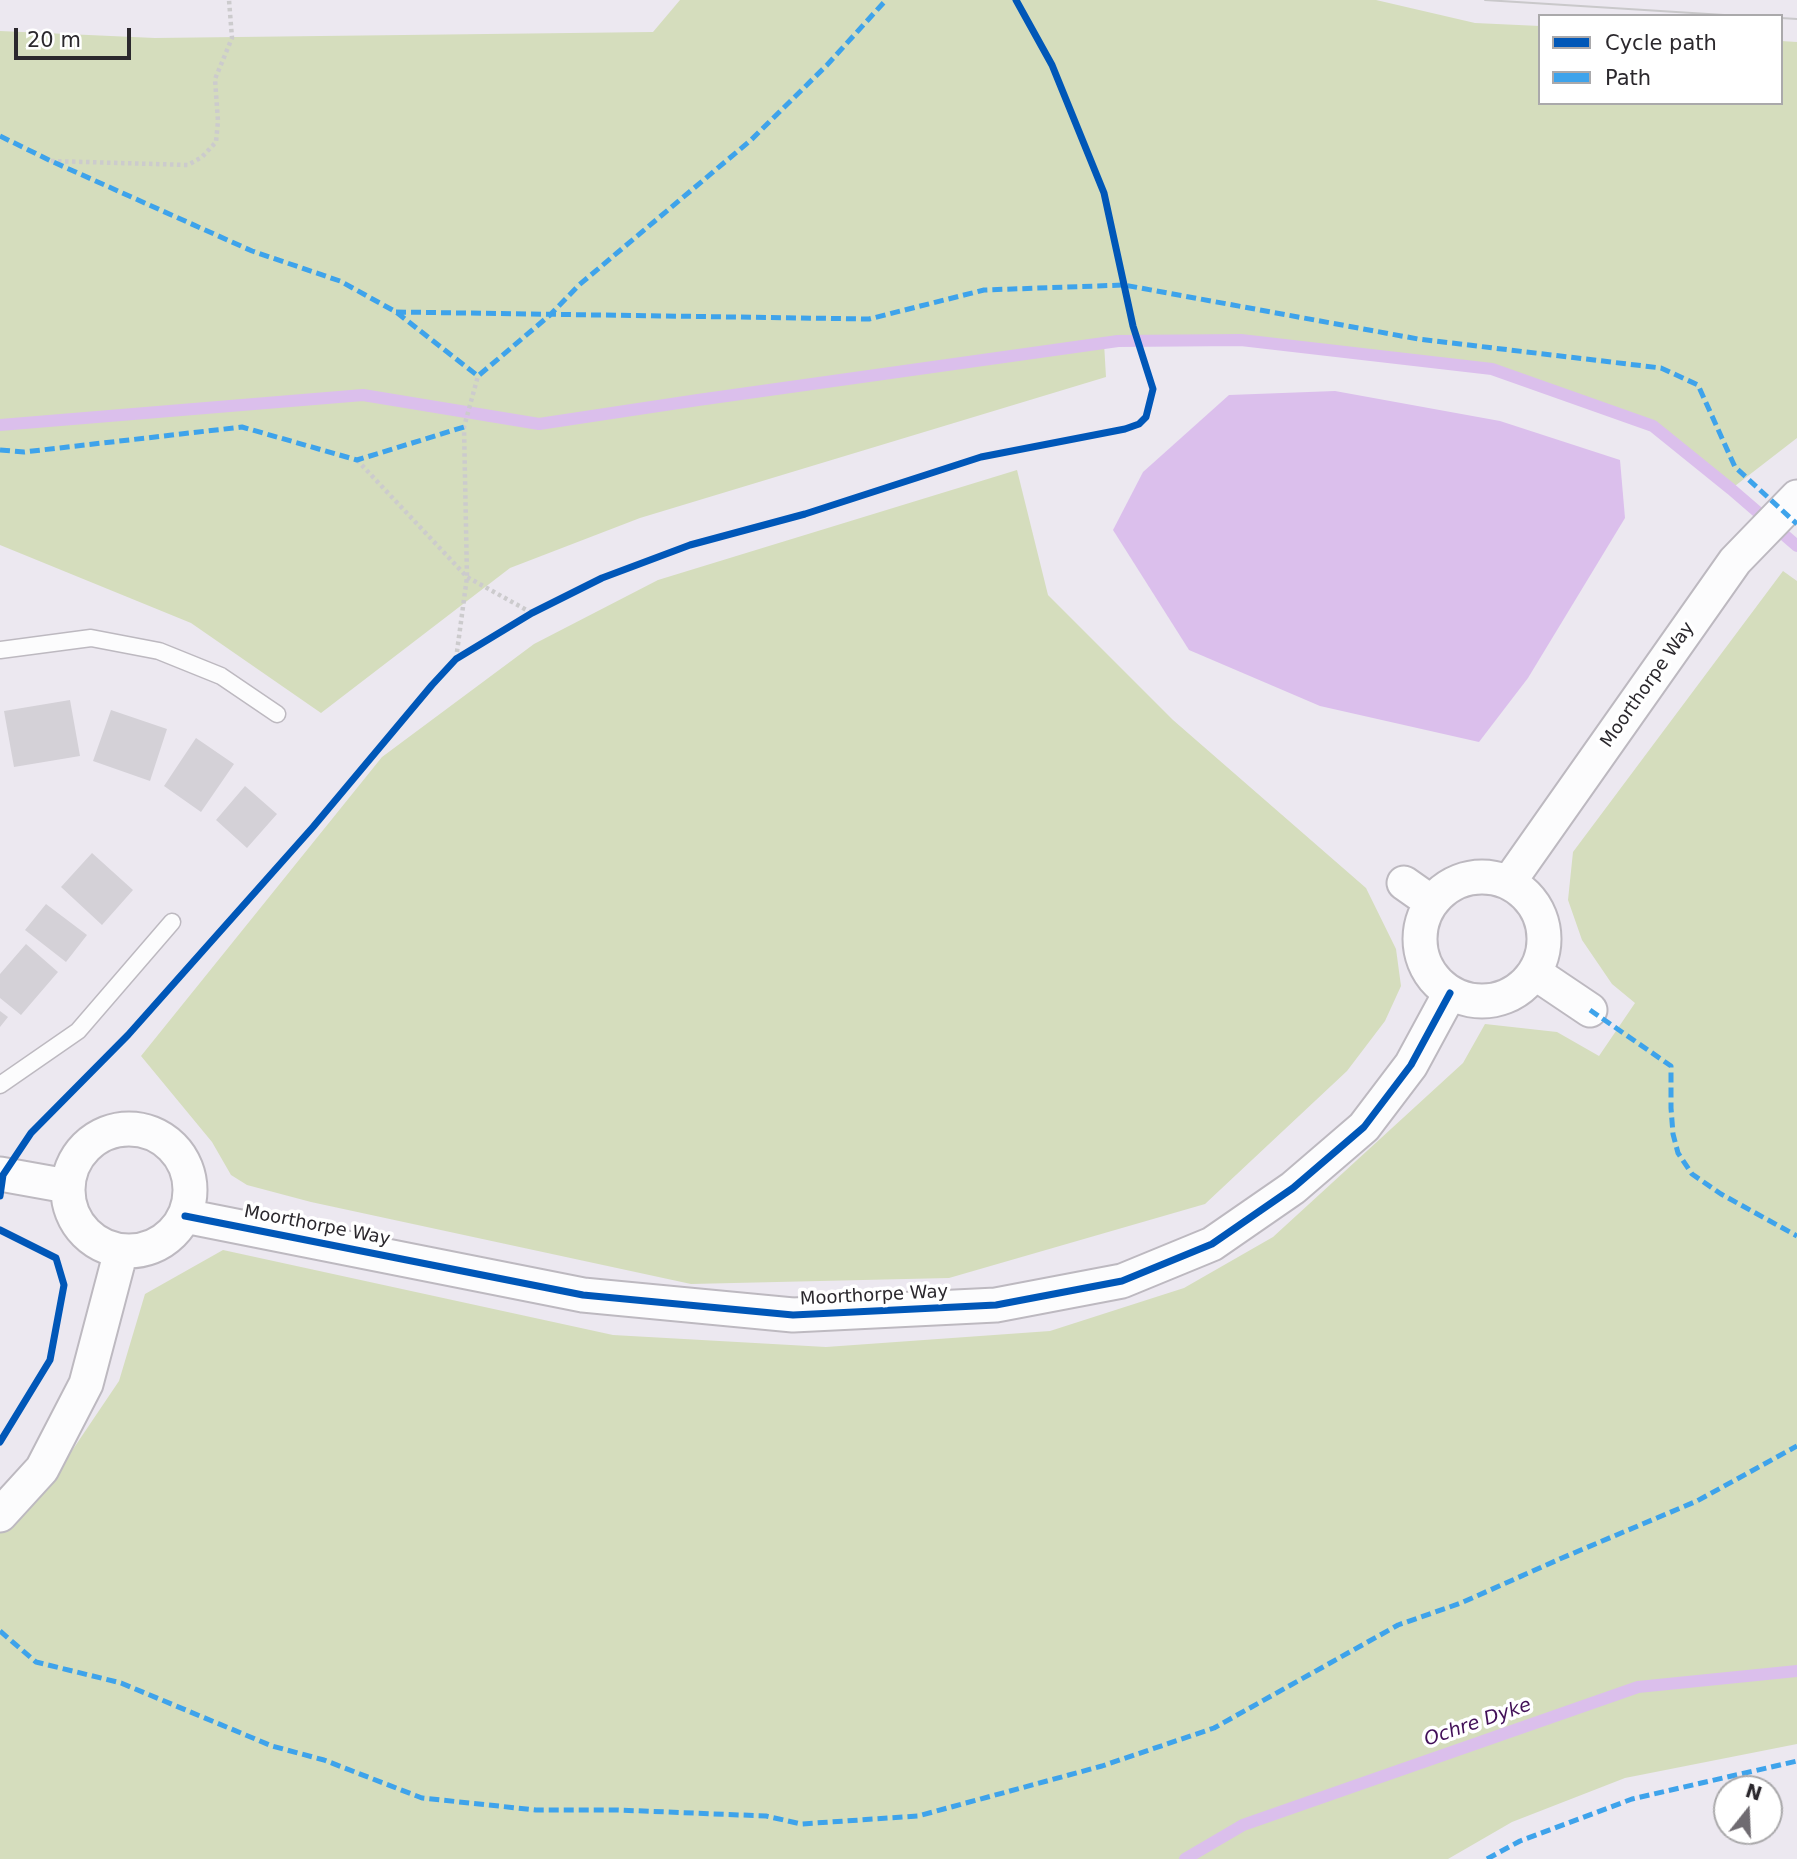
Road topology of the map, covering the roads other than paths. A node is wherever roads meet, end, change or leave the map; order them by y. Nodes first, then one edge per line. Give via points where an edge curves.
1 (1797, 497) edge
2 (0, 650) edge
3 (277, 714) dead end
4 (1509, 882) junction
5 (172, 922) dead end
6 (1535, 973) junction
7 (1450, 993) junction
8 (1590, 1010) dead end
9 (0, 1085) edge
10 (0, 1174) edge
11 (67, 1186) junction
12 (185, 1216) junction
13 (121, 1251) junction
14 (0, 1515) edge

1 - 4 street, Moorthorpe Way via 1735,561
2 - 3 lane via 91,638 159,651 221,676
4 - 6 street via 1529,897 1540,915 1544,953
4 - 7 street via 1466,878 1418,892 1422,960 1433,979
5 - 9 lane via 78,1031
6 - 7 street via 1511,995 1490,1002
6 - 8 street
7 - 12 street, Moorthorpe Way via 1411,1065 1364,1128 1293,1188 1212,1244 1122,1281 996,1305 793,1315 583,1295
10 - 11 street
11 - 12 street via 72,1165 86,1146 104,1134 125,1129 147,1132 166,1142 187,1170 190,1192
11 - 13 street via 69,1207 84,1232 101,1245
12 - 13 street via 173,1233 155,1246
13 - 14 street via 86,1384 42,1469

